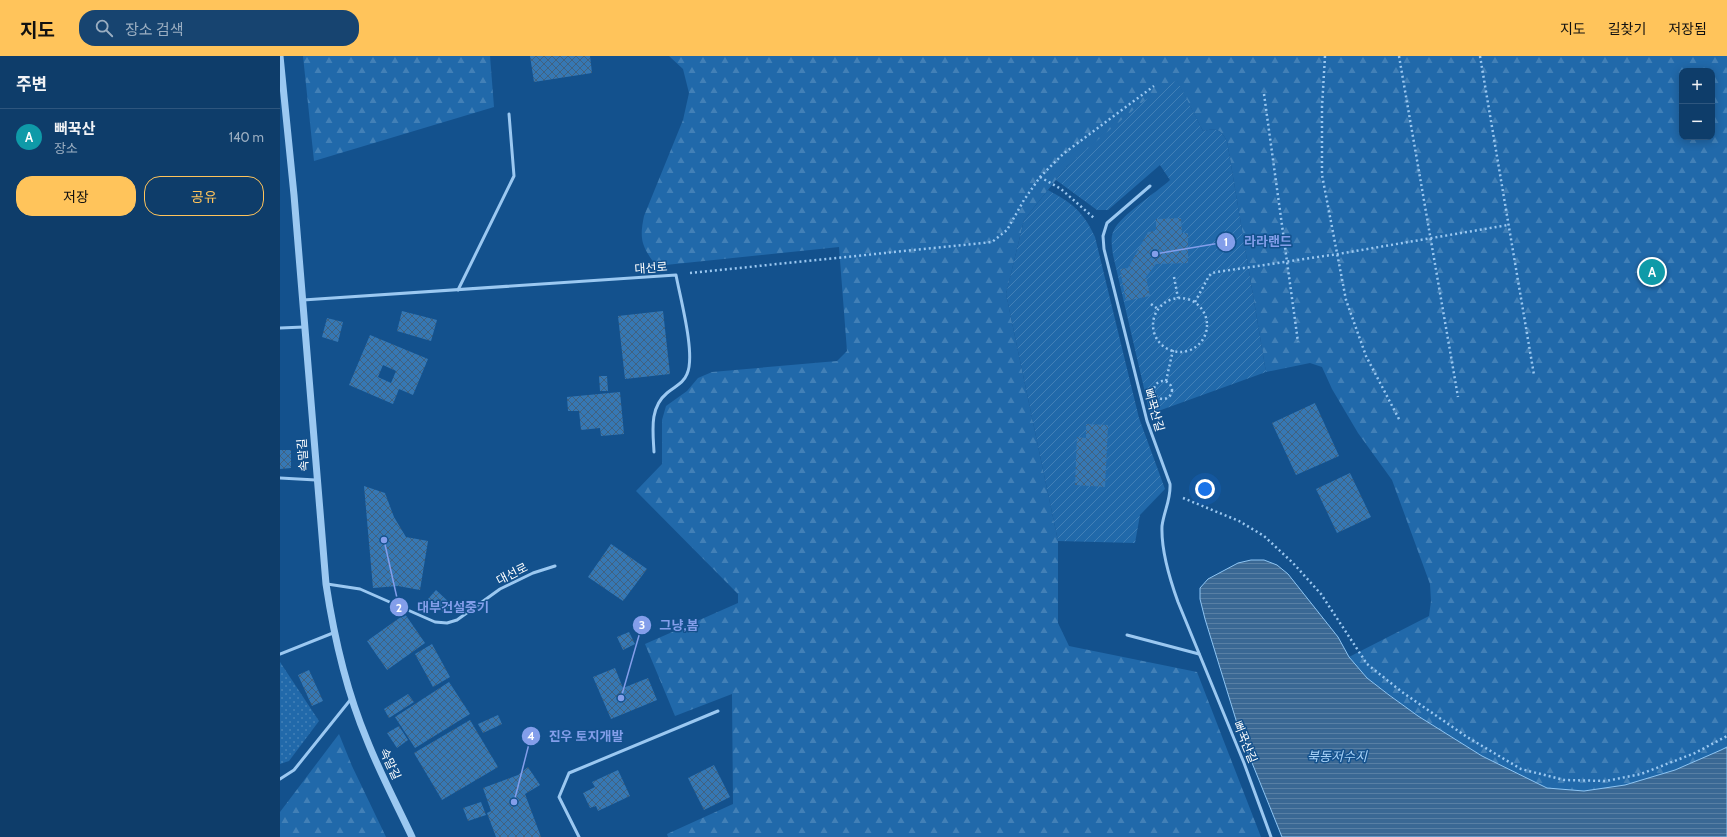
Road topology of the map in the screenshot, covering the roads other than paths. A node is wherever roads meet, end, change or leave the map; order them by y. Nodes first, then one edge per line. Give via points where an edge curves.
1 (280, 56) edge
2 (509, 114) dead end
3 (1150, 186) dead end
4 (458, 290) junction
5 (303, 300) junction
6 (305, 327) junction
7 (280, 328) edge
8 (654, 452) dead end
9 (280, 478) edge
10 (316, 480) junction
11 (555, 566) dead end
12 (326, 584) junction
13 (333, 633) junction
14 (1127, 635) dead end
15 (280, 654) edge
16 (1199, 654) junction
17 (352, 698) junction
18 (718, 711) dead end
19 (280, 779) edge
20 (412, 837) edge
21 (579, 837) edge
22 (1271, 837) edge

1 - 5 street, 속말길
2 - 4 lane via 514,176
3 - 16 lane, 뻐꾹산길 via 1107,223 1103,236 1104,249 1147,421 1170,484 1171,494 1162,527 1170,580
4 - 5 lane, 대선로
4 - 8 lane, 대선로 via 676,275 690,363 688,374 682,383 660,400 655,409
5 - 6 street, 속말길
6 - 7 lane
6 - 10 street, 속말길
9 - 10 lane
10 - 12 street, 속말길
11 - 12 lane, 대선로 via 533,573 500,589 457,620 447,623 435,622 360,589
12 - 13 street, 속말길
13 - 15 lane
13 - 17 street, 속말길
14 - 16 lane
16 - 22 lane, 뻐꾹산길
17 - 19 lane via 294,770
17 - 20 street, 속말길 via 366,740
18 - 21 lane via 569,773 559,797

